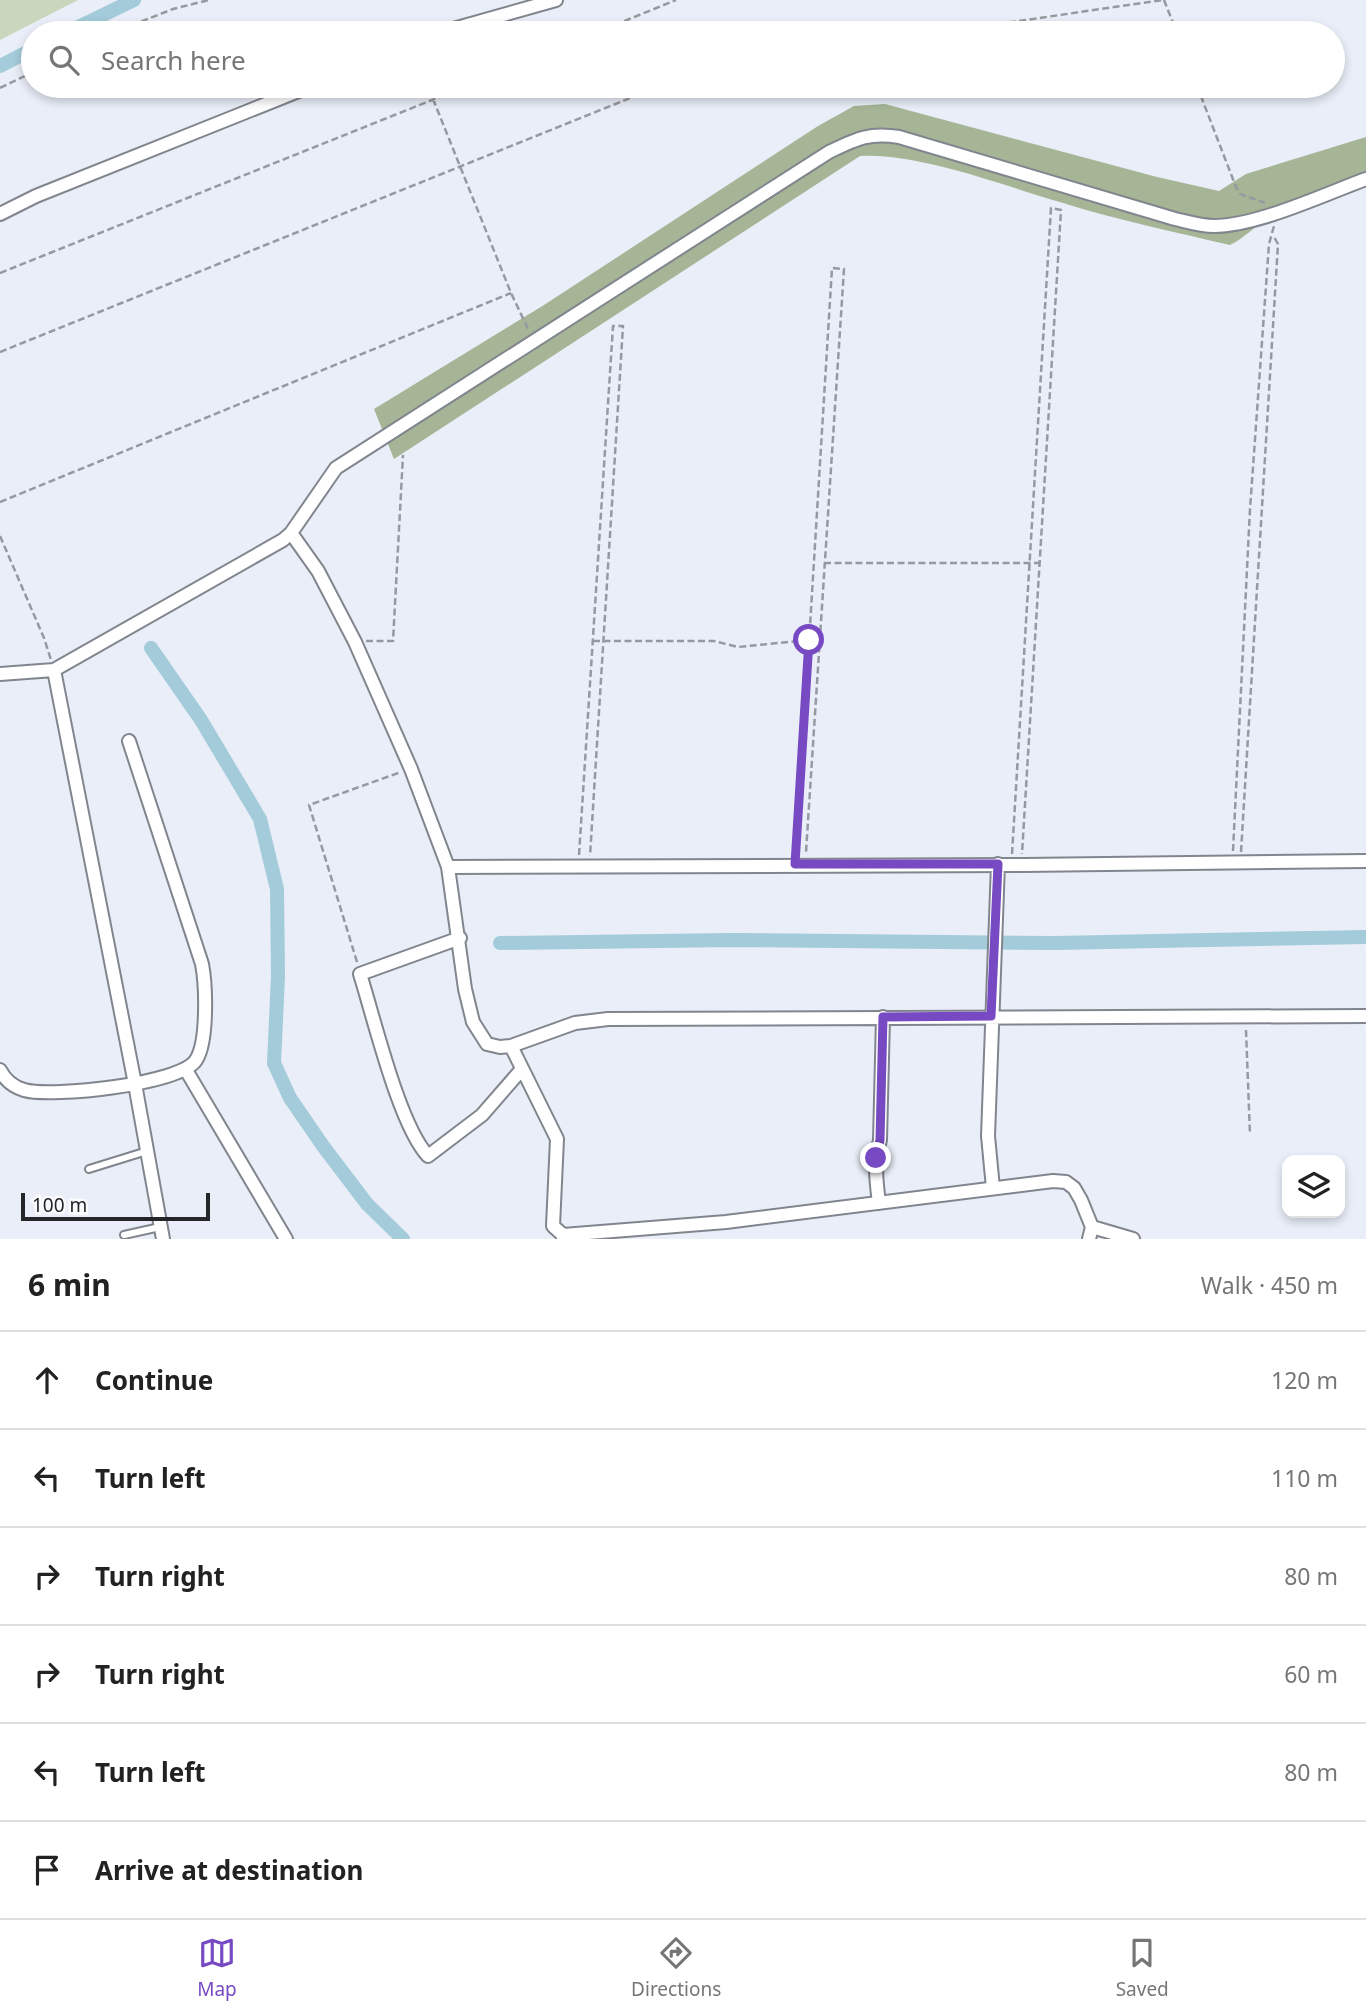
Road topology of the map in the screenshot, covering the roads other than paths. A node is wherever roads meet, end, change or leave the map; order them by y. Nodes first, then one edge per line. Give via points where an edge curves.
1 (556, 0) edge
2 (482, 21) edge
3 (282, 98) edge
4 (1366, 178) edge
5 (0, 214) edge
6 (290, 534) junction
7 (54, 670) junction
8 (0, 674) edge
9 (129, 741) dead end
10 (1366, 861) edge
11 (998, 864) junction
12 (448, 867) junction
13 (460, 938) junction
14 (991, 1016) junction
15 (1366, 1016) edge
16 (883, 1017) junction
17 (511, 1046) junction
18 (522, 1069) junction
19 (0, 1070) edge
20 (186, 1070) junction
21 (135, 1084) junction
22 (147, 1151) junction
23 (89, 1169) dead end
24 (993, 1188) junction
25 (879, 1203) junction
26 (162, 1233) edge
27 (1090, 1233) edge
28 (124, 1235) dead end
29 (563, 1237) edge
30 (286, 1239) edge
31 (1133, 1239) edge

1 - 2 street
3 - 5 street
4 - 6 street via 1285,209 1213,226 1175,219 899,137 860,137 336,468
6 - 7 street
6 - 12 street via 318,571 355,642
7 - 8 street
7 - 21 street
9 - 20 street via 202,964 206,988 201,1050
10 - 11 street
11 - 12 street
11 - 14 street
12 - 13 street
13 - 17 street via 473,1022 486,1044
13 - 18 street via 360,974 398,1097 419,1147 428,1156 481,1115
14 - 15 street
14 - 16 street
14 - 24 street via 988,1136
16 - 17 street via 608,1019 575,1023
16 - 25 street via 875,1172
17 - 18 street
18 - 29 street via 557,1139 553,1226
19 - 21 street via 12,1084 45,1093
20 - 21 street
20 - 30 street
21 - 22 street
22 - 23 lane
22 - 26 street
24 - 25 street
24 - 27 street via 1066,1182 1081,1200
25 - 29 street
26 - 28 lane
27 - 31 street

